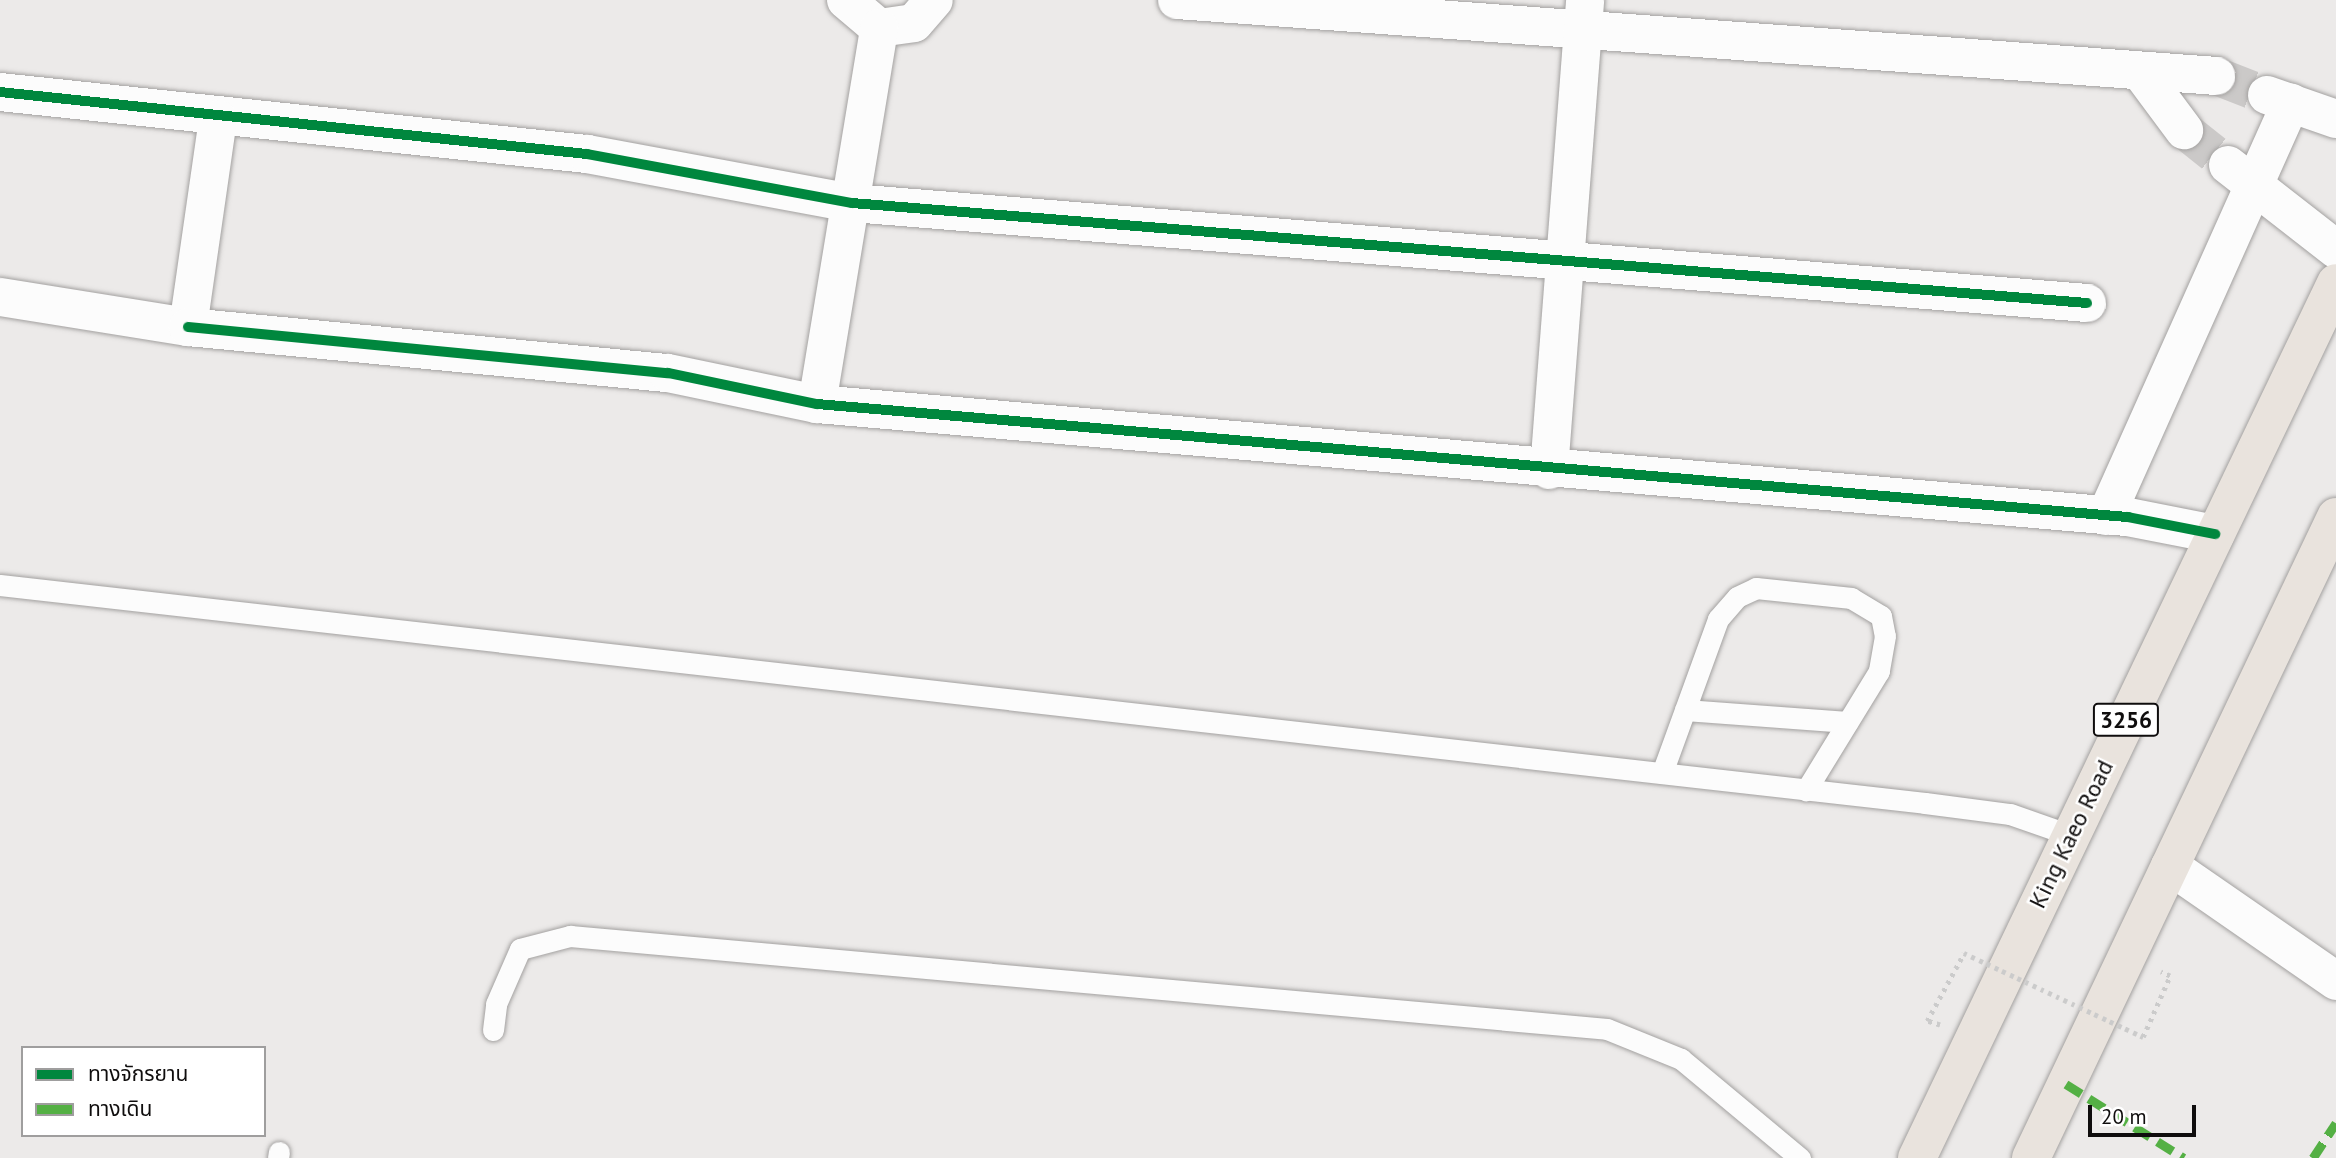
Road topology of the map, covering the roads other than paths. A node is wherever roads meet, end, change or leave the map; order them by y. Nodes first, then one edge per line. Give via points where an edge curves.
1 (845, 0) edge
2 (934, 0) edge
3 (1177, 0) edge
4 (1584, 17) edge
5 (879, 28) junction
6 (2143, 75) junction
7 (2216, 75) tunnel mouth
8 (0, 92) edge
9 (2336, 118) edge
10 (218, 119) junction
11 (2184, 130) tunnel mouth
12 (2240, 173) junction
13 (852, 203) junction
14 (2336, 249) edge
15 (1563, 261) junction
16 (2336, 283) edge
17 (0, 297) edge
18 (2087, 303) dead end
19 (188, 327) junction
20 (817, 404) junction
21 (1549, 470) junction
22 (2106, 516) junction
23 (2336, 517) edge
24 (2215, 534) junction
25 (0, 585) edge
26 (1685, 710) junction
27 (1847, 722) junction
28 (1662, 773) junction
29 (1806, 790) junction
30 (2070, 835) junction
31 (2170, 866) junction
32 (2336, 981) edge
33 (494, 1030) dead end
34 (1800, 1158) edge
35 (1917, 1158) edge
36 (2031, 1158) edge

1 - 5 street
2 - 5 street via 914,23
3 - 4 street
4 - 6 street
4 - 15 street
5 - 13 street
6 - 7 street via 2195,69
6 - 11 street
8 - 10 street
9 - 12 street via 2278,99
10 - 13 street via 587,154
10 - 19 street
12 - 14 street
12 - 22 street
13 - 15 street
13 - 20 street
15 - 18 street
15 - 21 street
16 - 24 main road, King Kaeo Road / 3256
17 - 19 street
19 - 20 street via 668,373
20 - 21 street
21 - 22 street
22 - 24 street
23 - 31 main road
24 - 30 main road, King Kaeo Road / 3256
25 - 28 lane
26 - 27 lane
26 - 27 lane via 1718,619 1737,597 1756,588 1852,598 1881,616 1885,636 1878,671
26 - 28 lane
27 - 29 lane
28 - 29 lane
29 - 30 lane via 2010,814
30 - 35 main road, King Kaeo Road / 3256
31 - 32 street
31 - 36 main road
33 - 34 lane via 496,1004 520,949 570,936 1593,1028 1644,1040 1681,1059

